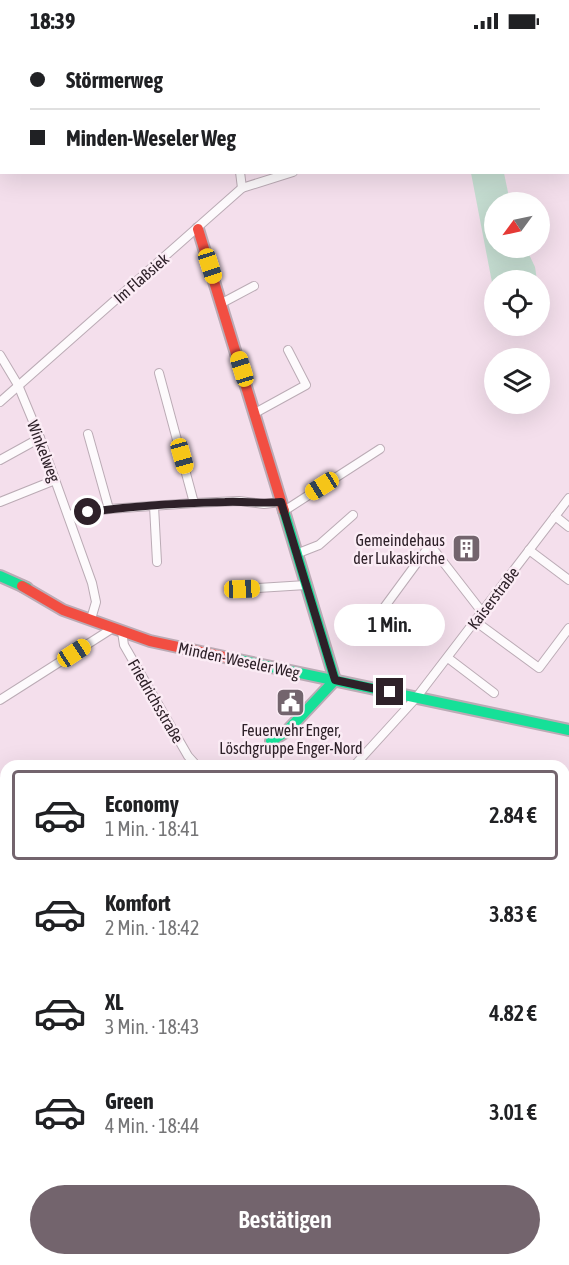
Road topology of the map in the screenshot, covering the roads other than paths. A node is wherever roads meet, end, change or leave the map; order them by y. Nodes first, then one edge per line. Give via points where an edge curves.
1 (240, 174) edge
2 (287, 174) edge
3 (242, 188) junction
4 (198, 229) junction
5 (254, 286) dead end
6 (222, 303) junction
7 (288, 350) dead end
8 (0, 355) edge
9 (159, 373) dead end
10 (18, 385) junction
11 (0, 402) edge
12 (255, 413) junction
13 (88, 434) dead end
14 (39, 438) junction
15 (380, 449) dead end
16 (0, 460) edge
17 (55, 480) junction
18 (569, 498) edge
19 (0, 502) edge
20 (194, 503) junction
21 (154, 506) junction
22 (282, 506) junction
23 (109, 509) junction
24 (353, 514) dead end
25 (68, 515) junction
26 (555, 516) junction
27 (569, 527) edge
28 (528, 550) junction
29 (296, 554) junction
30 (157, 562) dead end
31 (0, 576) edge
32 (569, 580) edge
33 (306, 585) junction
34 (242, 589) dead end
35 (383, 609) dead end
36 (482, 612) junction
37 (89, 618) junction
38 (475, 621) junction
39 (569, 628) edge
40 (117, 630) junction
41 (448, 658) junction
42 (335, 680) junction
43 (494, 693) dead end
44 (416, 698) junction
45 (0, 700) edge
46 (569, 730) edge
47 (271, 741) dead end
48 (192, 760) edge
49 (359, 760) edge

1 - 3 street
2 - 3 street, Im Flaßsiek
3 - 4 street, Im Flaßsiek
4 - 6 street
4 - 10 street, Im Flaßsiek
5 - 6 street
6 - 12 street
7 - 12 street via 306,385
8 - 10 street, Winkelweg
9 - 20 street
10 - 11 street, Im Flaßsiek
10 - 14 street, Winkelweg
12 - 22 street
13 - 23 street
14 - 16 street
14 - 17 street, Winkelweg
15 - 22 street
17 - 19 street
17 - 25 street, Winkelweg
18 - 26 street, Kaiserstraße
20 - 21 street
20 - 22 street via 239,501
21 - 23 street
21 - 30 street
22 - 29 street
23 - 25 street
24 - 29 street via 319,544
25 - 37 street, Winkelweg via 94,588 96,602
26 - 27 street
26 - 28 street, Kaiserstraße
28 - 32 street
28 - 36 street, Kaiserstraße
29 - 33 street
31 - 37 street, Minden-Weseler Weg via 63,610
33 - 34 street
33 - 42 street
35 - 36 street via 430,545
36 - 38 street, Kaiserstraße
37 - 40 street, Minden-Weseler Weg
38 - 39 street via 539,668
38 - 41 street, Kaiserstraße
40 - 42 street, Minden-Weseler Weg via 150,641
40 - 45 street
40 - 48 street, Friedrichsstraße
41 - 43 street
41 - 44 street, Kaiserstraße
42 - 44 street, Minden-Weseler Weg
42 - 47 street via 287,731
44 - 46 street, Minden-Weseler Weg
44 - 49 street, Kaiserstraße

